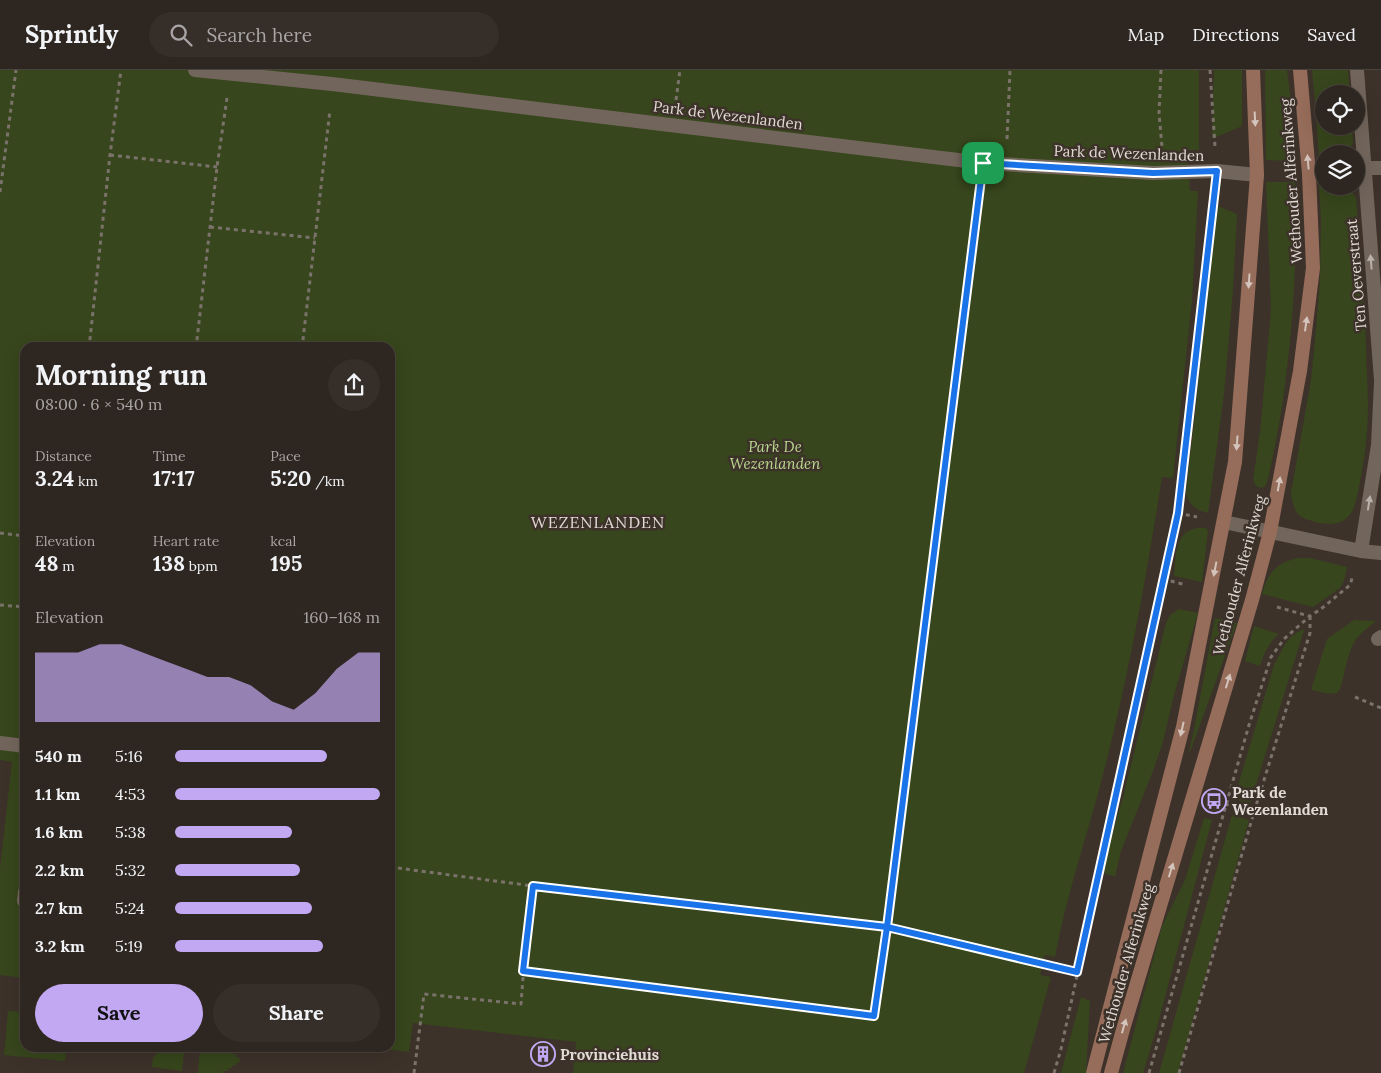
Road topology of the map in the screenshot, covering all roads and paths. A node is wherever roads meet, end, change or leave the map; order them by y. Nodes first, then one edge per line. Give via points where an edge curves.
1 (16, 70) edge
2 (122, 70) edge
3 (196, 70) edge
4 (1010, 70) edge
5 (1161, 70) edge
6 (1210, 70) edge
7 (1253, 70) edge
8 (1300, 70) edge
9 (1357, 70) edge
10 (231, 74) junction
11 (332, 84) junction
12 (1362, 145) edge
13 (110, 154) junction
14 (983, 163) junction
15 (1006, 165) junction
16 (217, 167) junction
17 (1365, 168) edge
18 (1381, 168) edge
19 (1217, 171) junction
20 (1164, 173) junction
21 (1258, 175) junction
22 (1365, 181) edge
23 (0, 192) edge
24 (210, 227) junction
25 (315, 238) junction
26 (90, 342) edge
27 (197, 342) edge
28 (303, 342) edge
29 (1381, 381) edge
30 (1224, 522) junction
31 (1270, 532) junction
32 (0, 533) edge
33 (20, 535) edge
34 (1361, 551) junction
35 (1381, 553) edge
36 (0, 605) edge
37 (20, 607) edge
38 (1310, 616) junction
39 (1355, 697) dead end
40 (1381, 708) edge
41 (0, 743) edge
42 (20, 745) edge
43 (1214, 800) dead end
44 (1226, 805) junction
45 (1254, 812) junction
46 (395, 868) edge
47 (533, 886) junction
48 (887, 927) junction
49 (523, 971) junction
50 (1077, 972) junction
51 (414, 1073) edge
52 (1054, 1073) edge
53 (1093, 1073) edge
54 (1111, 1073) edge
55 (1149, 1073) edge
56 (1179, 1073) edge

1 - 23 path
2 - 13 path
3 - 10 street, Park de Wezenlanden
4 - 15 path
5 - 20 path via 1159,113
6 - 19 path
7 -> 21 main road, Wethouder Alferinkweg
31 -> 8 main road, Wethouder Alferinkweg via 1300,371 1313,268
9 - 12 street, Ten Oeverstraat
10 - 11 street, Park de Wezenlanden
10 - 16 path
11 - 14 street, Park de Wezenlanden
11 - 25 path
13 - 16 path
13 - 26 path
14 - 15 street, Park de Wezenlanden
14 - 48 path
15 - 20 street, Park de Wezenlanden
16 - 24 path
17 - 18 street
19 - 20 street, Park de Wezenlanden
19 - 21 street, Park de Wezenlanden
19 - 50 path via 1178,513
21 -> 30 main road, Wethouder Alferinkweg via 1235,462
29 -> 22 street, Ten Oeverstraat
24 - 25 path
24 - 27 path
25 - 28 path
34 -> 29 street, Ten Oeverstraat via 1378,445
30 - 31 street
30 -> 53 main road, Wethouder Alferinkweg via 1183,727
31 - 34 street
54 -> 31 main road, Wethouder Alferinkweg
32 - 33 path
34 - 35 street
34 - 38 path via 1350,585
36 - 37 path
38 - 44 path via 1284,638 1271,657
38 - 45 path via 1310,633
39 - 40 path
41 - 42 street
43 - 44 path
44 - 45 path
44 - 55 path
45 - 56 path
46 - 47 path
47 - 48 path
47 - 49 path
48 - 49 path via 874,1016
48 - 50 path
49 - 51 path via 521,1004 424,994
50 - 52 path

